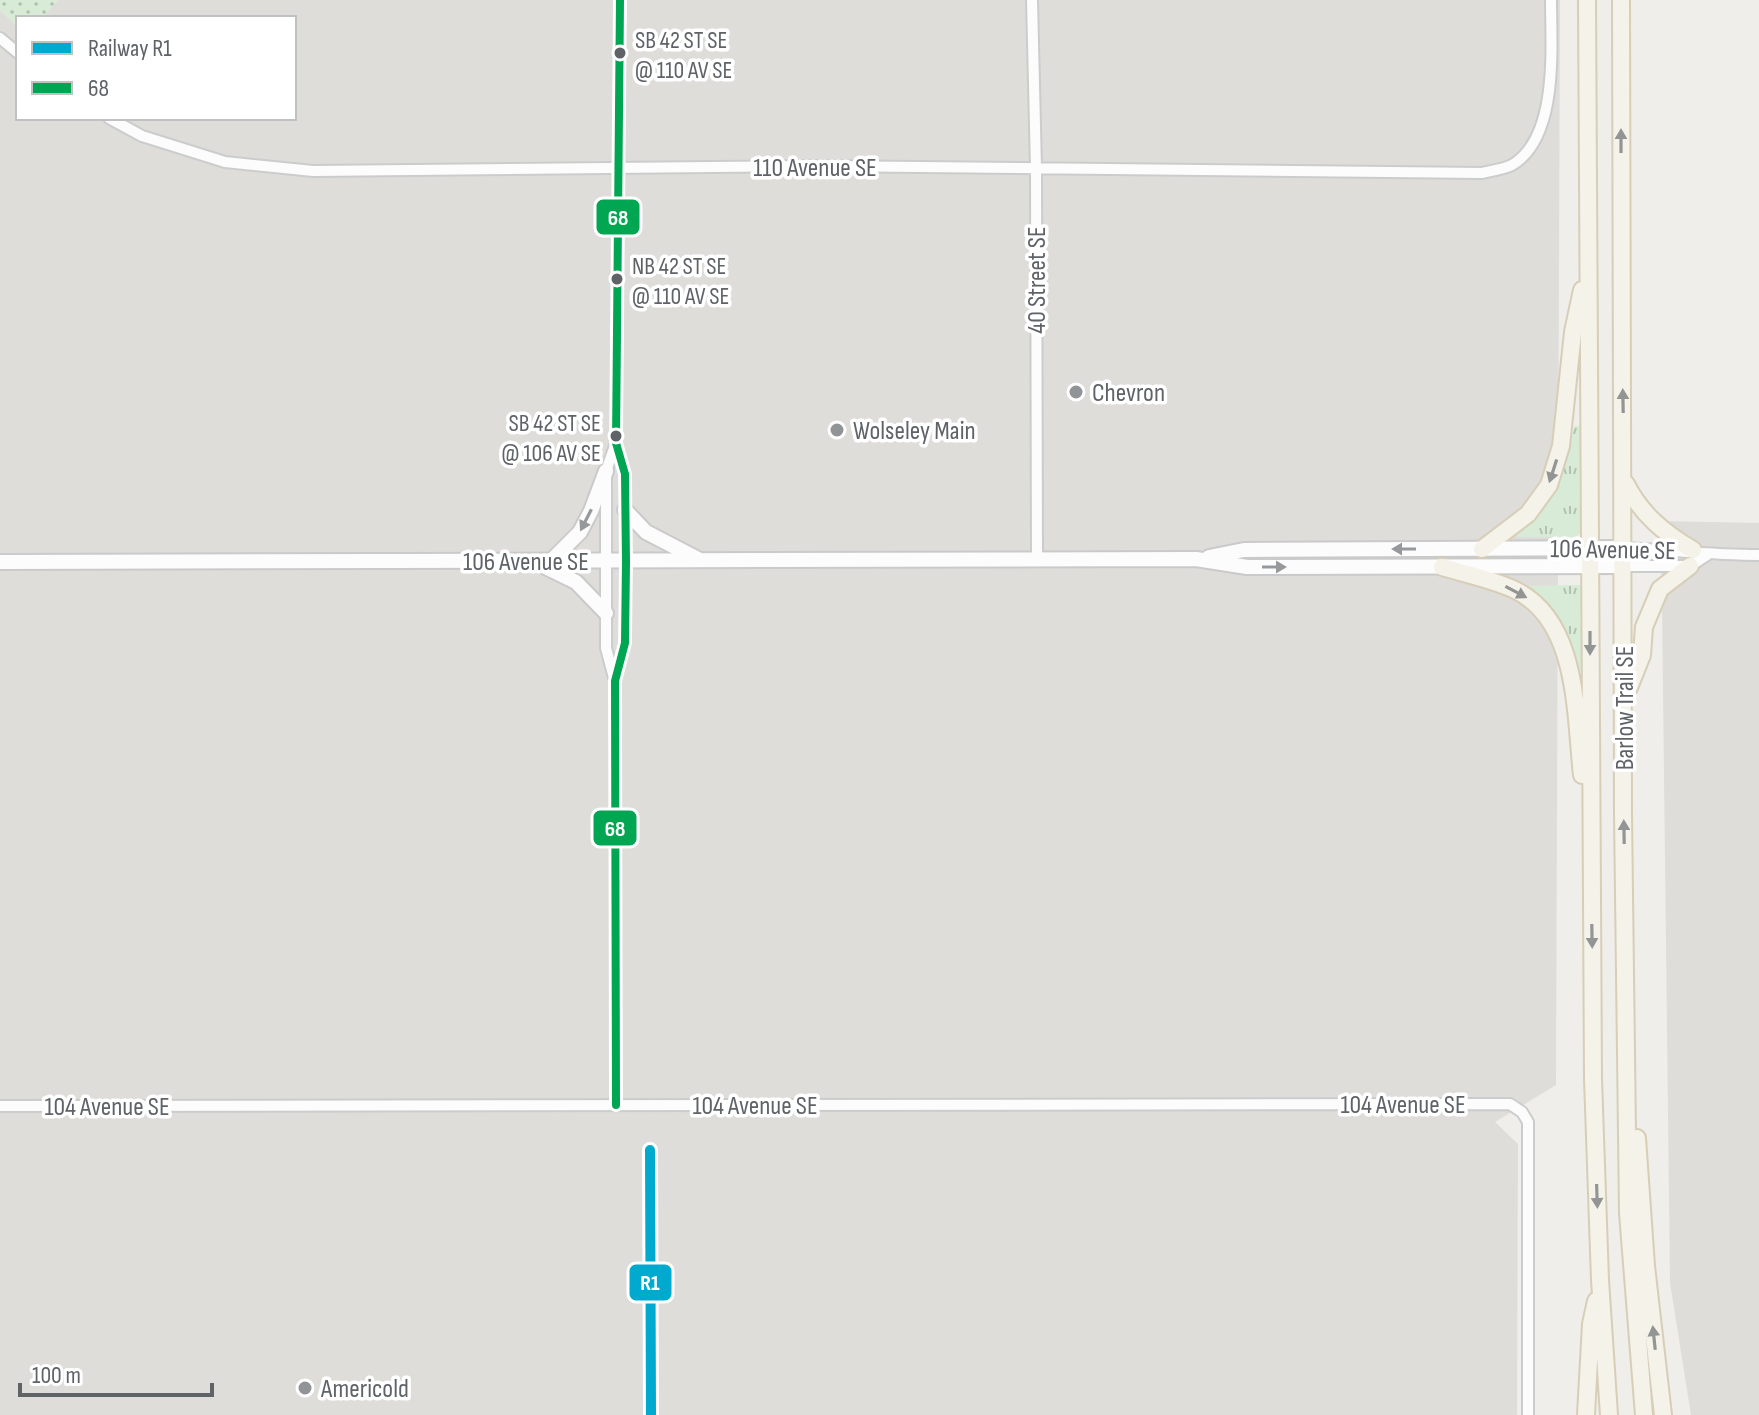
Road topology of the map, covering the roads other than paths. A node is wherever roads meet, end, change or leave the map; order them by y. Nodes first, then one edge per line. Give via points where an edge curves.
1 (620, 0) edge
2 (1032, 0) edge
3 (1551, 0) edge
4 (1587, 0) edge
5 (1621, 0) edge
6 (0, 38) edge
7 (16, 51) edge
8 (113, 120) edge
9 (1036, 168) junction
10 (618, 169) junction
11 (1588, 257) junction
12 (616, 443) junction
13 (606, 471) junction
14 (1623, 479) junction
15 (625, 510) junction
16 (1623, 548) junction
17 (1482, 549) junction
18 (1759, 555) edge
19 (1590, 557) junction
20 (1697, 557) junction
21 (1196, 559) junction
22 (1037, 560) junction
23 (533, 561) junction
24 (551, 561) junction
25 (606, 561) junction
26 (702, 561) junction
27 (0, 562) edge
28 (626, 562) junction
29 (1624, 566) junction
30 (1442, 567) junction
31 (606, 613) junction
32 (615, 681) junction
33 (1624, 699) junction
34 (1592, 858) junction
35 (1626, 1050) junction
36 (616, 1105) junction
37 (0, 1106) edge
38 (1600, 1280) junction
39 (1528, 1415) edge
40 (1586, 1415) edge
41 (1609, 1415) edge
42 (1644, 1415) edge
43 (1663, 1415) edge

1 - 10 street
2 - 9 street, 40 Street SE
3 - 9 street, 110 Avenue SE via 1544,123 1525,155 1510,166 1463,174
4 - 11 main road, Barlow Trail SE
14 -> 5 main road, Barlow Trail SE
6 - 7 street
8 - 10 street, 110 Avenue SE via 142,136 225,162 313,171
9 - 10 street, 110 Avenue SE
9 - 22 street, 40 Street SE
10 - 12 street
11 -> 17 main road via 1573,332 1561,446 1549,485 1528,514
11 - 19 main road, Barlow Trail SE
12 - 13 street
12 - 15 street via 625,474
13 -> 24 street via 580,532
13 - 25 street
14 - 16 main road, Barlow Trail SE
14 - 20 main road via 1636,505
15 - 26 street via 646,532
15 - 28 street
16 - 19 street, 106 Avenue SE
16 - 20 street, 106 Avenue SE
16 - 29 main road, Barlow Trail SE
17 - 19 street, 106 Avenue SE
17 -> 21 street, 106 Avenue SE via 1244,550
18 - 20 street
19 - 29 street, 106 Avenue SE
19 - 30 street, 106 Avenue SE
19 -> 34 main road, Barlow Trail SE
20 - 29 street, 106 Avenue SE
20 - 33 main road via 1660,589
21 - 22 street, 106 Avenue SE
21 -> 30 street, 106 Avenue SE via 1247,567
22 - 26 street, 106 Avenue SE
23 - 24 street, 106 Avenue SE
23 - 27 street, 106 Avenue SE
23 - 31 street via 576,582
24 - 25 street, 106 Avenue SE
25 - 28 street, 106 Avenue SE
25 - 31 street
26 - 28 street, 106 Avenue SE
28 - 32 street via 625,643
29 - 33 main road, Barlow Trail SE
30 -> 34 main road via 1515,590 1555,628 1570,671
31 - 32 street via 606,648
32 - 36 street
35 -> 33 main road, Barlow Trail SE
34 -> 38 main road, Barlow Trail SE
35 - 42 main road, Barlow Trail SE via 1628,1213
43 -> 35 main road
36 - 37 street, 104 Avenue SE
36 - 39 street, 104 Avenue SE via 1510,1104 1528,1122
38 - 40 main road via 1591,1324
38 - 41 main road, Barlow Trail SE

